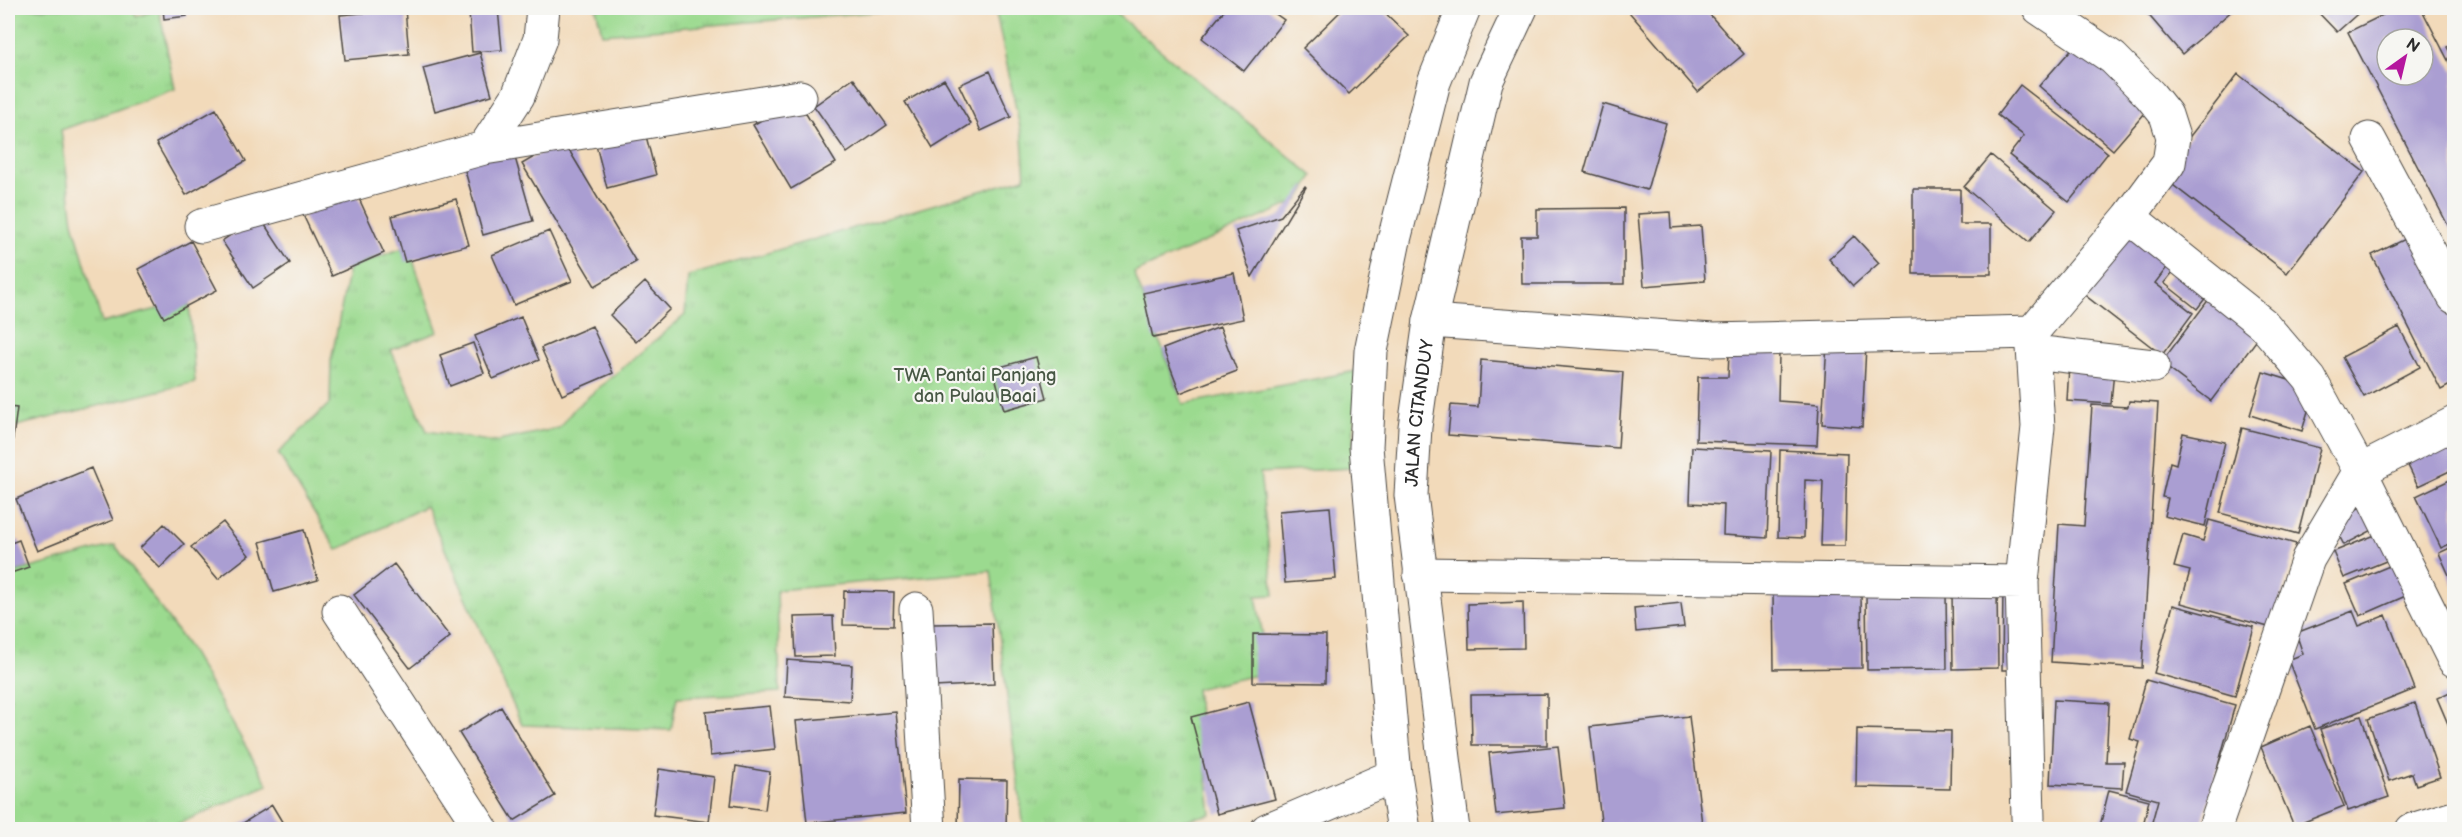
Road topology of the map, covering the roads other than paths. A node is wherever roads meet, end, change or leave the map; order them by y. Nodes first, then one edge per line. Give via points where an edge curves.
1 (543, 8) edge
2 (1464, 8) edge
3 (1521, 8) edge
4 (2039, 8) edge
5 (801, 97) dead end
6 (2369, 139) dead end
7 (484, 148) junction
8 (2129, 218) junction
9 (201, 226) dead end
10 (2454, 297) edge
11 (1430, 321) junction
12 (2033, 342) junction
13 (2153, 366) dead end
14 (2454, 423) edge
15 (2360, 471) junction
16 (1420, 574) junction
17 (2022, 582) junction
18 (916, 609) dead end
19 (339, 611) dead end
20 (2454, 660) edge
21 (1395, 775) junction
22 (2454, 817) edge
23 (2028, 818) dead end
24 (482, 830) edge
25 (929, 830) edge
26 (1267, 830) edge
27 (1404, 830) edge
28 (1453, 830) edge
29 (2214, 830) edge
30 (2412, 830) edge

1 - 7 street via 540,39 518,96
2 - 21 street via 1434,82 1371,351 1366,447
3 - 11 street, JALAN CITANDUY via 1486,82
4 - 8 street via 2113,58 2166,115 2173,137 2169,163
5 - 7 street
6 - 10 street
7 - 9 street
8 - 12 street
8 - 15 street via 2263,324 2310,379
11 - 12 street via 1713,340
11 - 16 street, JALAN CITANDUY via 1415,427 1411,495
12 - 13 street
12 - 17 street via 2038,427
14 - 15 street
15 - 20 street
15 - 29 street via 2308,559
16 - 17 street
16 - 28 street, JALAN CITANDUY
17 - 23 street
18 - 25 street
19 - 24 street
21 - 26 street
21 - 27 street
22 - 30 street

